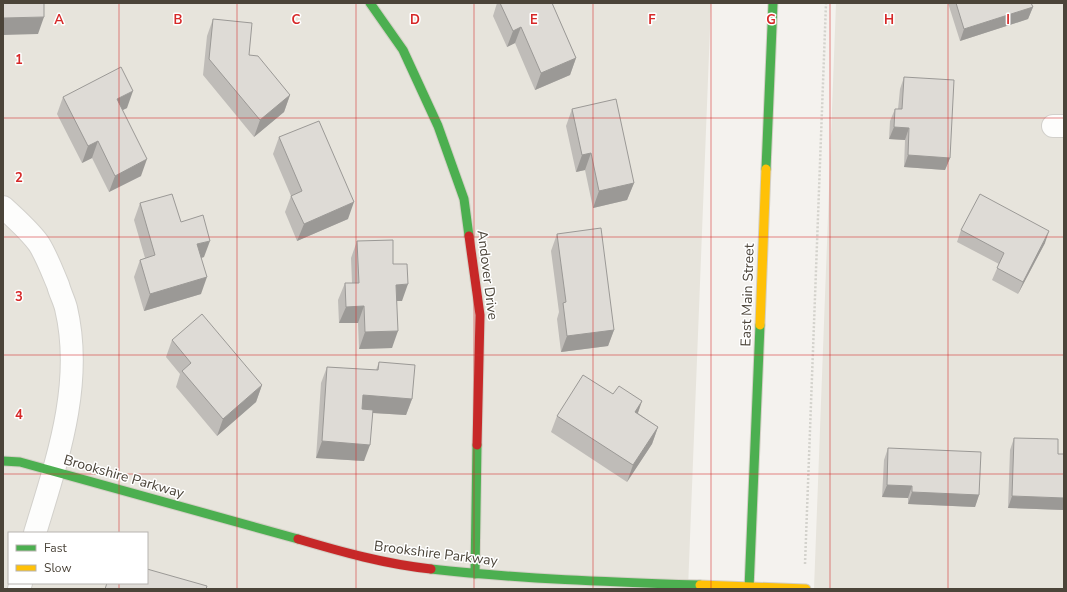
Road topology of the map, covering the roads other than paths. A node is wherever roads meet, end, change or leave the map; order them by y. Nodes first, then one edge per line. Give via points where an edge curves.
1 (370, 3) edge
2 (773, 3) edge
3 (3, 207) edge
4 (3, 461) edge
5 (54, 471) junction
6 (35, 532) edge
7 (475, 574) junction
8 (749, 588) edge
9 (806, 589) edge

1 - 7 street, Andover Drive via 403,50 438,126 464,200 480,315
2 - 8 street, East Main Street
3 - 5 street via 38,243 51,267 66,307 71,340 72,379
4 - 5 street, Brookshire Parkway via 20,462
5 - 6 street
5 - 7 street, Brookshire Parkway via 370,559 410,567
7 - 8 street, Brookshire Parkway
8 - 9 street, Brookshire Parkway

